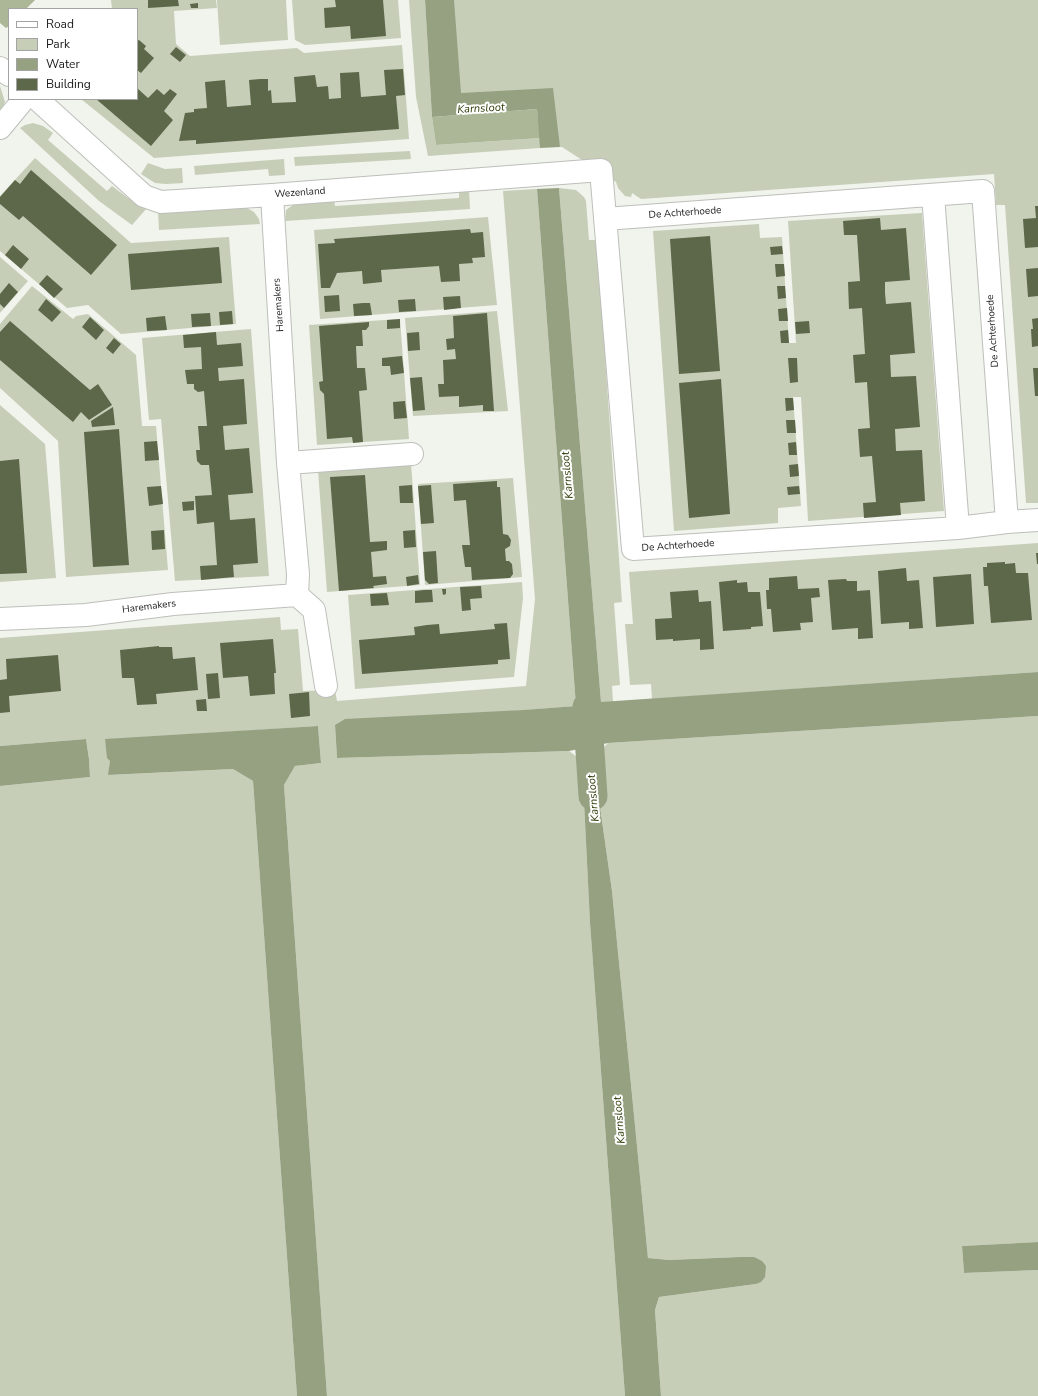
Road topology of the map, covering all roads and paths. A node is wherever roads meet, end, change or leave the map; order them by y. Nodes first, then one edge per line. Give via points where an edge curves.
1 (0, 68) edge
2 (8, 74) edge
3 (23, 100) edge
4 (38, 100) edge
5 (0, 128) edge
6 (601, 170) joint
7 (272, 195) junction
8 (933, 195) junction
9 (605, 219) junction
10 (412, 454) dead end
11 (288, 463) junction
12 (1038, 520) edge
13 (1007, 522) junction
14 (958, 528) junction
15 (297, 595) junction
16 (0, 619) edge
17 (326, 686) dead end

1 - 2 street
3 - 5 street
4 - 7 street, Wezenland via 144,196 161,202
6 - 7 street, Wezenland
6 - 9 street, De Achterhoede
7 - 11 street, Haremakers
8 - 9 street, De Achterhoede
8 - 13 street, De Achterhoede via 983,191
8 - 14 street
9 - 14 street, De Achterhoede via 633,549
10 - 11 street
11 - 15 street, Haremakers via 298,574
12 - 13 street, De Achterhoede
13 - 14 street, De Achterhoede
15 - 16 street, Haremakers via 173,604 86,615
15 - 17 street via 314,610

